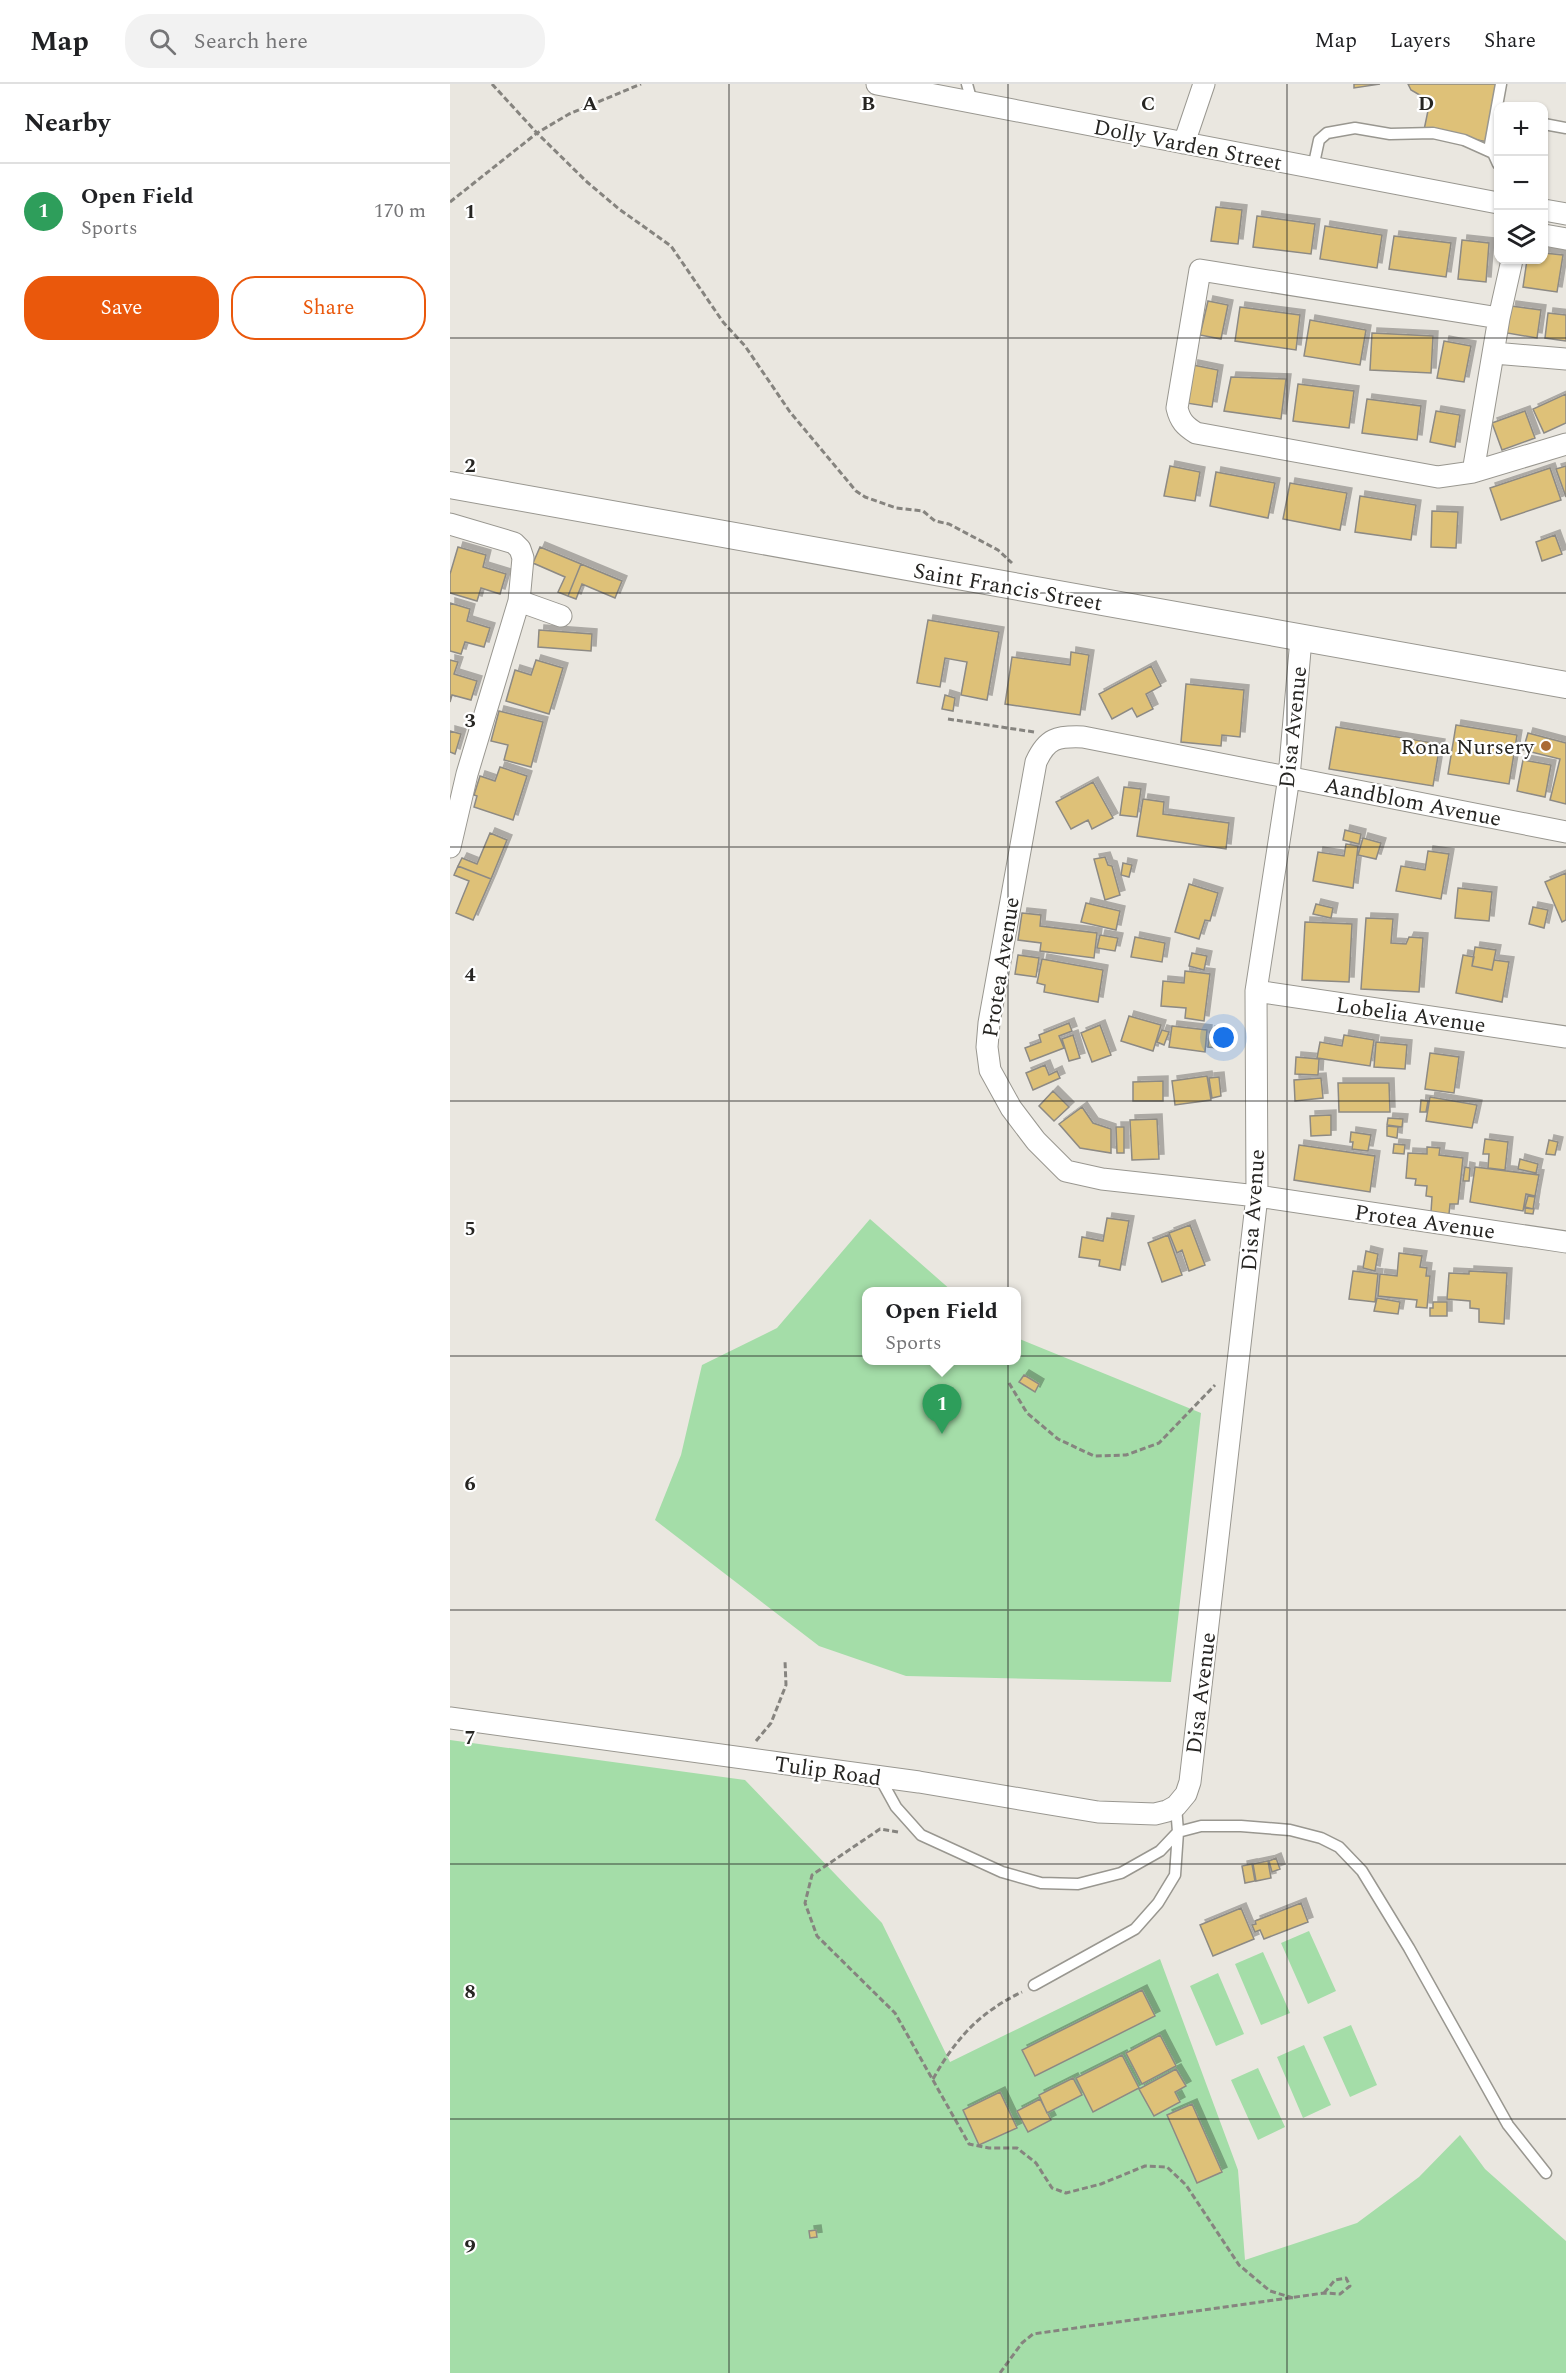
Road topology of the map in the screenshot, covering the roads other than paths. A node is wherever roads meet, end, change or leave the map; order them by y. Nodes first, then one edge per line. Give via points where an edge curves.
1 (877, 84) edge
2 (1203, 84) edge
3 (1501, 84) edge
4 (918, 88) edge
5 (969, 93) edge
6 (1499, 102) edge
7 (1548, 125) edge
8 (1566, 128) edge
9 (1494, 130) edge
10 (1184, 143) junction
11 (1489, 150) junction
12 (1494, 156) edge
13 (1313, 168) junction
14 (1494, 202) edge
15 (1548, 211) edge
16 (1566, 214) edge
17 (1548, 236) edge
18 (1566, 239) edge
19 (1511, 264) edge
20 (1499, 318) junction
21 (1494, 353) junction
22 (1566, 359) edge
23 (1566, 444) edge
24 (1473, 472) junction
25 (450, 485) edge
26 (450, 524) edge
27 (519, 601) junction
28 (561, 616) dead end
29 (1301, 639) junction
30 (1566, 685) edge
31 (1074, 737) joint
32 (1288, 777) junction
33 (1566, 832) edge
34 (450, 847) edge
35 (1256, 991) junction
36 (1566, 1037) edge
37 (1257, 1196) junction
38 (1566, 1242) edge
39 (450, 1718) edge
40 (880, 1777) junction
41 (1176, 1806) junction
42 (1178, 1832) junction
43 (1034, 1985) road end
44 (1546, 2173) dead end

1 - 4 street, Dolly Varden Street
2 - 10 street
3 - 6 lane
4 - 5 street, Dolly Varden Street
5 - 10 street, Dolly Varden Street
7 - 8 lane
9 - 11 lane
10 - 13 street, Dolly Varden Street
11 - 12 lane
11 - 13 lane via 1433,133 1390,134 1355,128 1327,133 1318,140
13 - 14 street, Dolly Varden Street
15 - 16 street
17 - 18 street
19 - 20 street
20 - 21 street
20 - 24 street via 1200,270 1177,408 1184,425 1196,433 1438,477
21 - 22 street
21 - 24 street
23 - 24 street
25 - 29 street, Saint Francis Street
26 - 27 street via 505,539 520,549 524,563
27 - 28 street
27 - 34 street via 467,774
29 - 30 street, Saint Francis Street
29 - 32 street, Disa Avenue
31 - 32 street, Aandblom Avenue
31 - 37 street, Protea Avenue via 1044,746 1036,762 989,1023 990,1070 1023,1125 1066,1171 1102,1179
32 - 33 street, Aandblom Avenue
32 - 35 street, Disa Avenue
35 - 36 street, Lobelia Avenue
35 - 37 street, Disa Avenue
37 - 38 street, Protea Avenue
37 - 41 street, Disa Avenue via 1190,1782
39 - 40 street, Tulip Road
40 - 41 street, Tulip Road via 1098,1812 1155,1814
40 - 42 lane via 896,1807 921,1835 1002,1872 1041,1883 1078,1884 1121,1873 1160,1851
41 - 42 lane
42 - 43 lane via 1175,1875 1158,1903 1135,1929
42 - 44 lane via 1201,1826 1290,1830 1339,1847 1362,1871 1508,2125

